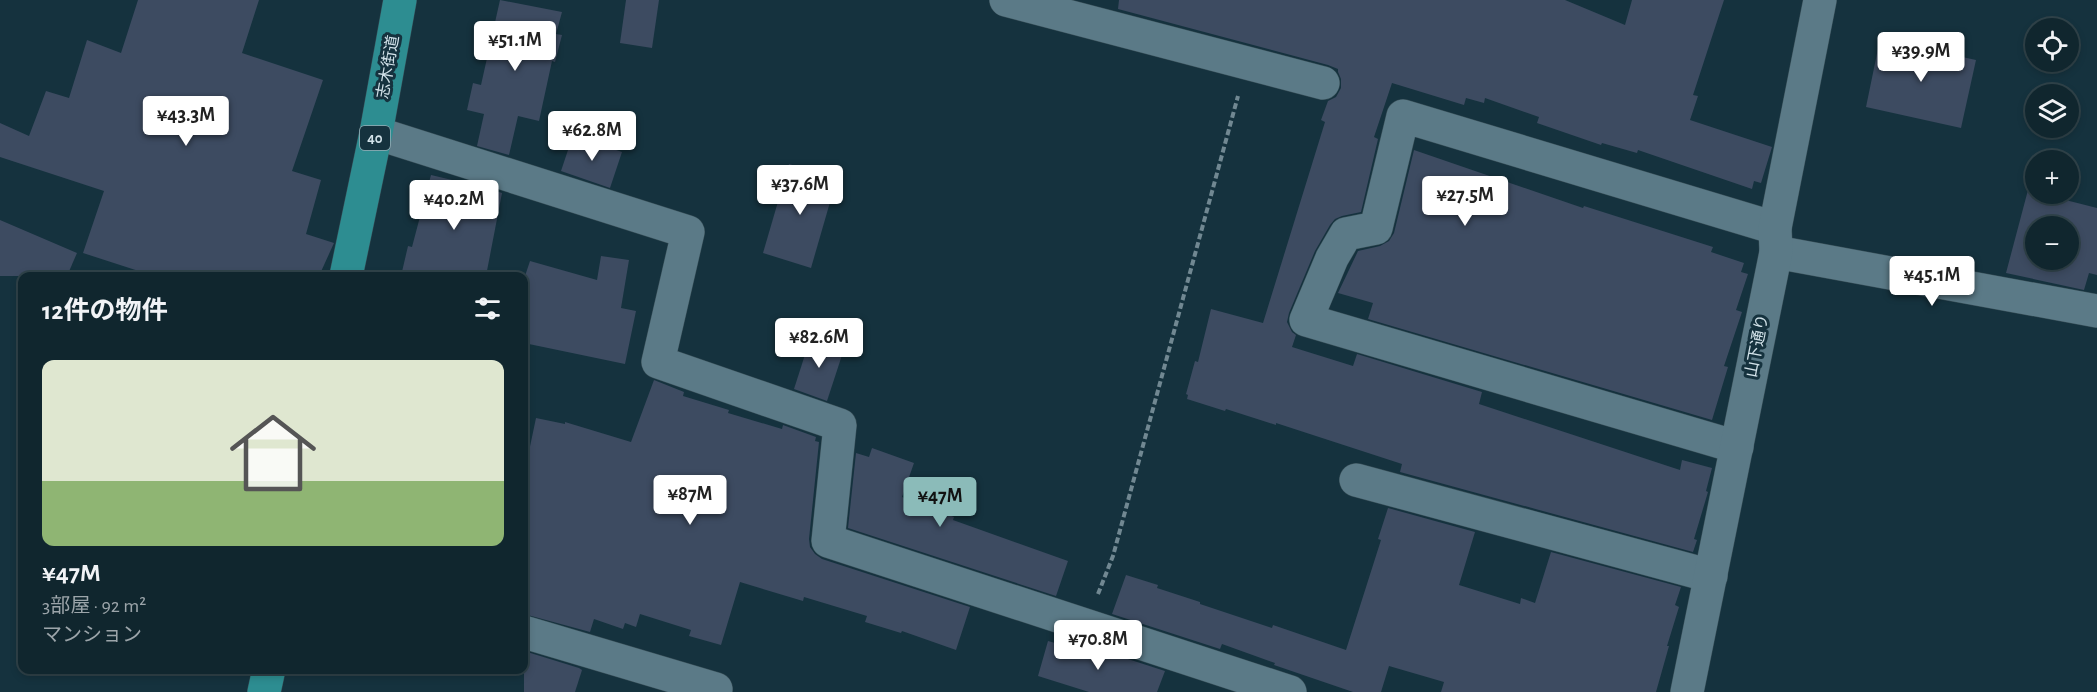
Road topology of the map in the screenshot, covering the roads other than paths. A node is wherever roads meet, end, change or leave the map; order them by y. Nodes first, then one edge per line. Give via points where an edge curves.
1 (400, 0) edge
2 (1006, 0) edge
3 (1820, 0) edge
4 (1323, 83) dead end
5 (376, 133) junction
6 (1776, 240) junction
7 (347, 272) edge
8 (2097, 312) edge
9 (1737, 447) junction
10 (1356, 480) dead end
11 (1711, 576) junction
12 (528, 633) edge
13 (268, 674) edge
14 (716, 689) dead end
15 (264, 692) edge
16 (1290, 692) edge
17 (1687, 692) edge

1 - 5 main road, 志木街道 / 40
2 - 4 street
3 - 6 street, 山下通り
5 - 7 main road, 志木街道 / 40
5 - 16 street via 688,232 658,362 840,425 828,541
6 - 8 street
6 - 9 street, 山下通り
6 - 9 street via 1403,116 1376,228 1346,234 1306,320
9 - 11 street, 山下通り
10 - 11 street
11 - 17 street, 山下通り
12 - 14 street
13 - 15 main road

